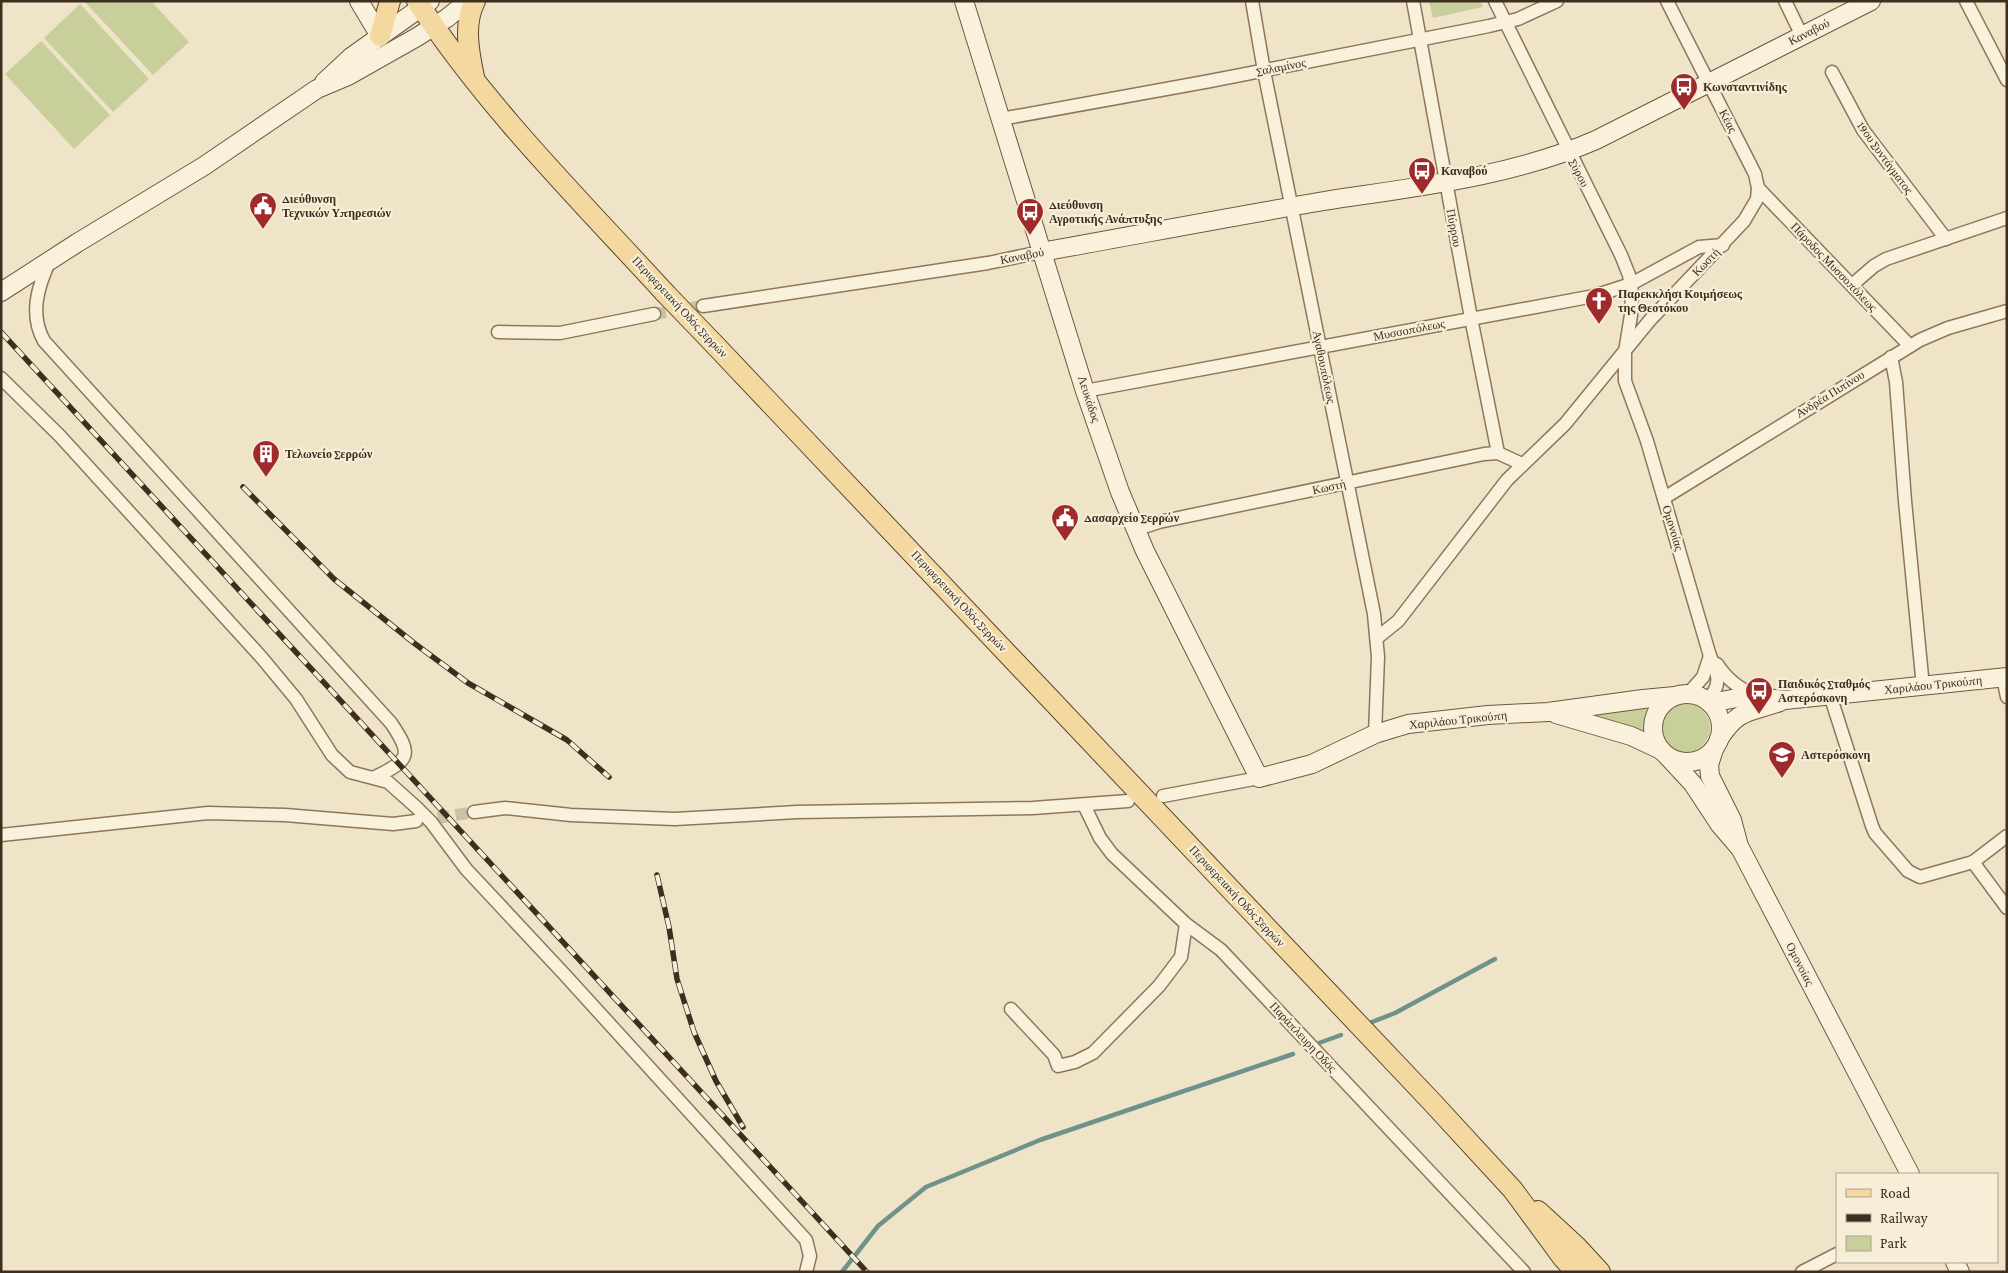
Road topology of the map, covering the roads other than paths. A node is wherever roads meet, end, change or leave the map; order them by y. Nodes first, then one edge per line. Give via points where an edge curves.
1 (359, 1) edge
2 (390, 1) edge
3 (468, 1) edge
4 (475, 1) edge
5 (964, 1) edge
6 (1252, 1) edge
7 (1413, 1) edge
8 (1495, 1) edge
9 (1557, 1) edge
10 (1667, 1) edge
11 (1786, 1) edge
12 (1871, 1) edge
13 (1966, 1) edge
14 (423, 3) edge
15 (1506, 23) junction
16 (434, 26) junction
17 (380, 36) junction
18 (1802, 36) junction
19 (1420, 40) junction
20 (1264, 71) junction
21 (1832, 72) dead end
22 (2007, 80) edge
23 (475, 81) junction
24 (1709, 84) junction
25 (317, 89) junction
26 (1001, 119) junction
27 (1569, 151) junction
28 (1446, 182) junction
29 (1758, 188) junction
30 (1292, 206) junction
31 (2007, 218) edge
32 (1946, 239) junction
33 (1723, 245) junction
34 (1041, 252) junction
35 (50, 260) junction
36 (1631, 284) junction
37 (1852, 285) junction
38 (1, 292) edge
39 (703, 306) tunnel mouth
40 (2007, 311) edge
41 (654, 314) tunnel mouth
42 (1471, 318) junction
43 (498, 332) dead end
44 (1910, 346) junction
45 (1320, 348) junction
46 (1625, 352) junction
47 (1891, 356) junction
48 (1, 378) edge
49 (1086, 390) junction
50 (1498, 453) junction
51 (1522, 464) junction
52 (1348, 483) junction
53 (1664, 498) junction
54 (1135, 530) junction
55 (1377, 638) junction
56 (1710, 656) junction
57 (2005, 678) edge
58 (1923, 687) junction
59 (1681, 695) junction
60 (1830, 695) junction
61 (1760, 696) junction
62 (2007, 697) edge
63 (1785, 700) junction
64 (1708, 702) junction
65 (1548, 712) junction
66 (1375, 734) junction
67 (1716, 744) junction
68 (1665, 753) junction
69 (375, 777) junction
70 (1259, 778) junction
71 (1163, 796) dead end
72 (1128, 801) dead end
73 (1084, 805) junction
74 (474, 812) tunnel mouth
75 (416, 822) tunnel mouth
76 (1, 835) edge
77 (2007, 836) edge
78 (1739, 846) junction
79 (1973, 862) junction
80 (2007, 908) edge
81 (1186, 924) junction
82 (1011, 1009) dead end
83 (1909, 1173) edge
84 (1513, 1190) junction
85 (1836, 1255) edge
86 (1825, 1267) edge
87 (806, 1272) edge
88 (1524, 1272) edge
89 (1576, 1272) edge
90 (1600, 1272) edge
91 (1802, 1272) edge

1 - 17 street
2 - 17 main road
3 - 16 street
4 - 23 main road via 468,23 468,40
5 - 26 street, Λευκάδος
6 - 20 street, Αγαθουπόλεως
7 - 19 street, Πύρρου
8 - 15 street, Σύρου
9 - 15 street, Σαλαμίνος
10 - 24 street, Κέας
11 - 18 street
12 - 18 street, Καναβού
13 - 22 street
14 - 16 main road, Περιφερειακή Οδός Σερρών
14 - 17 street
15 - 19 street, Σαλαμίνος
15 - 27 street, Σύρου
16 - 23 main road, Περιφερειακή Οδός Σερρών
16 - 25 street via 348,76
17 - 25 street via 341,65
18 - 24 street, Καναβού
19 - 20 street, Σαλαμίνος
19 - 28 street, Πύρρου
20 - 26 street, Σαλαμίνος
20 - 30 street, Αγαθουπόλεως
21 - 32 street, 19ου Συντάγματος via 1863,130
23 - 84 main road, Περιφερειακή Οδός Σερρών, bridge via 665,293
24 - 27 street, Καναβού
24 - 29 street, Κέας via 1756,174
25 - 35 street via 204,166
26 - 34 street, Λευκάδος
27 - 28 street, Καναβού
27 - 36 street, Σύρου via 1621,255
28 - 30 street, Καναβού
28 - 42 street, Πύρρου
29 - 33 street, Κωστή via 1751,211
29 - 37 street, Πάροδος Μυσσοπόλεως
30 - 34 street, Καναβού
30 - 45 street, Αγαθουπόλεως
31 - 32 street
32 - 37 street via 1886,258
33 - 36 street, Μυσσοπόλεως via 1704,245 1693,249
33 - 46 street, Κωστή via 1665,303
34 - 39 street, Καναβού via 988,263
34 - 49 street, Λευκάδος
35 - 38 street
35 - 69 street via 36,304 37,329 44,341 391,723 404,743 404,758 389,771
36 - 42 street, Μυσσοπόλεως via 1594,296
36 - 46 street, Σύρου via 1631,315
37 - 44 street, Πάροδος Μυσσοπόλεως
40 - 44 street, Ανδρέα Πιπίνου via 1948,328
41 - 43 street via 560,333
42 - 45 street, Μυσσοπόλεως
42 - 50 street, Πύρρου
44 - 47 street, Ανδρέα Πιπίνου
45 - 49 street, Μυσσοπόλεως
45 - 52 street, Αγαθουπόλεως
46 - 51 street, Κωστή via 1565,424
46 - 53 street, Ομονοίας via 1625,381
47 - 53 street, Ανδρέα Πιπίνου
47 - 58 street via 1898,397
48 - 69 street via 60,436 262,658 296,699 332,755 350,772
49 - 54 street, Λευκάδος
50 - 51 street
50 - 52 street, Κωστή
51 - 55 street, Κωστή via 1398,621
52 - 54 street, Κωστή via 1159,522
52 - 55 street, Αγαθουπόλεως
53 - 56 street, Ομονοίας
54 - 70 street, Λευκάδος
55 - 66 street, Αγαθουπόλεως
56 - 59 street via 1703,677
56 - 61 street via 1732,682
56 - 64 street, Ομονοίας via 1718,671 1717,684
57 - 58 street, Χαριλάου Τρικούπη
57 - 62 street
58 - 60 street, Χαριλάου Τρικούπη
59 - 64 street
59 - 65 street, Χαριλάου Τρικούπη
59 - 68 street via 1666,702 1654,720 1656,741
60 - 63 street, Χαριλάου Τρικούπη
60 - 79 street via 1872,826 1897,860 1920,877
61 - 63 street, Χαριλάου Τρικούπη
61 - 64 street, Χαριλάου Τρικούπη
63 - 67 street via 1742,714 1732,721
64 - 67 street via 1718,716 1721,732
65 - 66 street, Χαριλάου Τρικούπη via 1427,721
65 - 68 street via 1631,736
66 - 70 street, Χαριλάου Τρικούπη via 1312,764
67 - 68 street via 1706,756 1688,762 1678,761
67 - 78 street, Ομονοίας via 1709,765 1710,776 1732,820
68 - 78 street via 1693,784 1720,825
69 - 87 street via 388,782 426,817 466,869 806,1240 810,1256
70 - 71 street, Χαριλάου Τρικούπη
72 - 73 street
73 - 74 street via 797,812 675,819 571,815 505,808
73 - 81 street, Παράπλευρη Οδός via 1112,854
75 - 76 street via 393,824 285,814 208,813
77 - 79 street
78 - 83 street, Ομονοίας
79 - 80 street
81 - 82 street via 1181,957 1159,986 1093,1053 1075,1062 1058,1066 1054,1055
81 - 88 street, Παράπλευρη Οδός via 1221,950
84 - 89 main road, Περιφερειακή Οδός Σερρών
84 - 90 main road, Περιφερειακή Οδός Σερρών via 1557,1227
85 - 86 street
86 - 91 street

